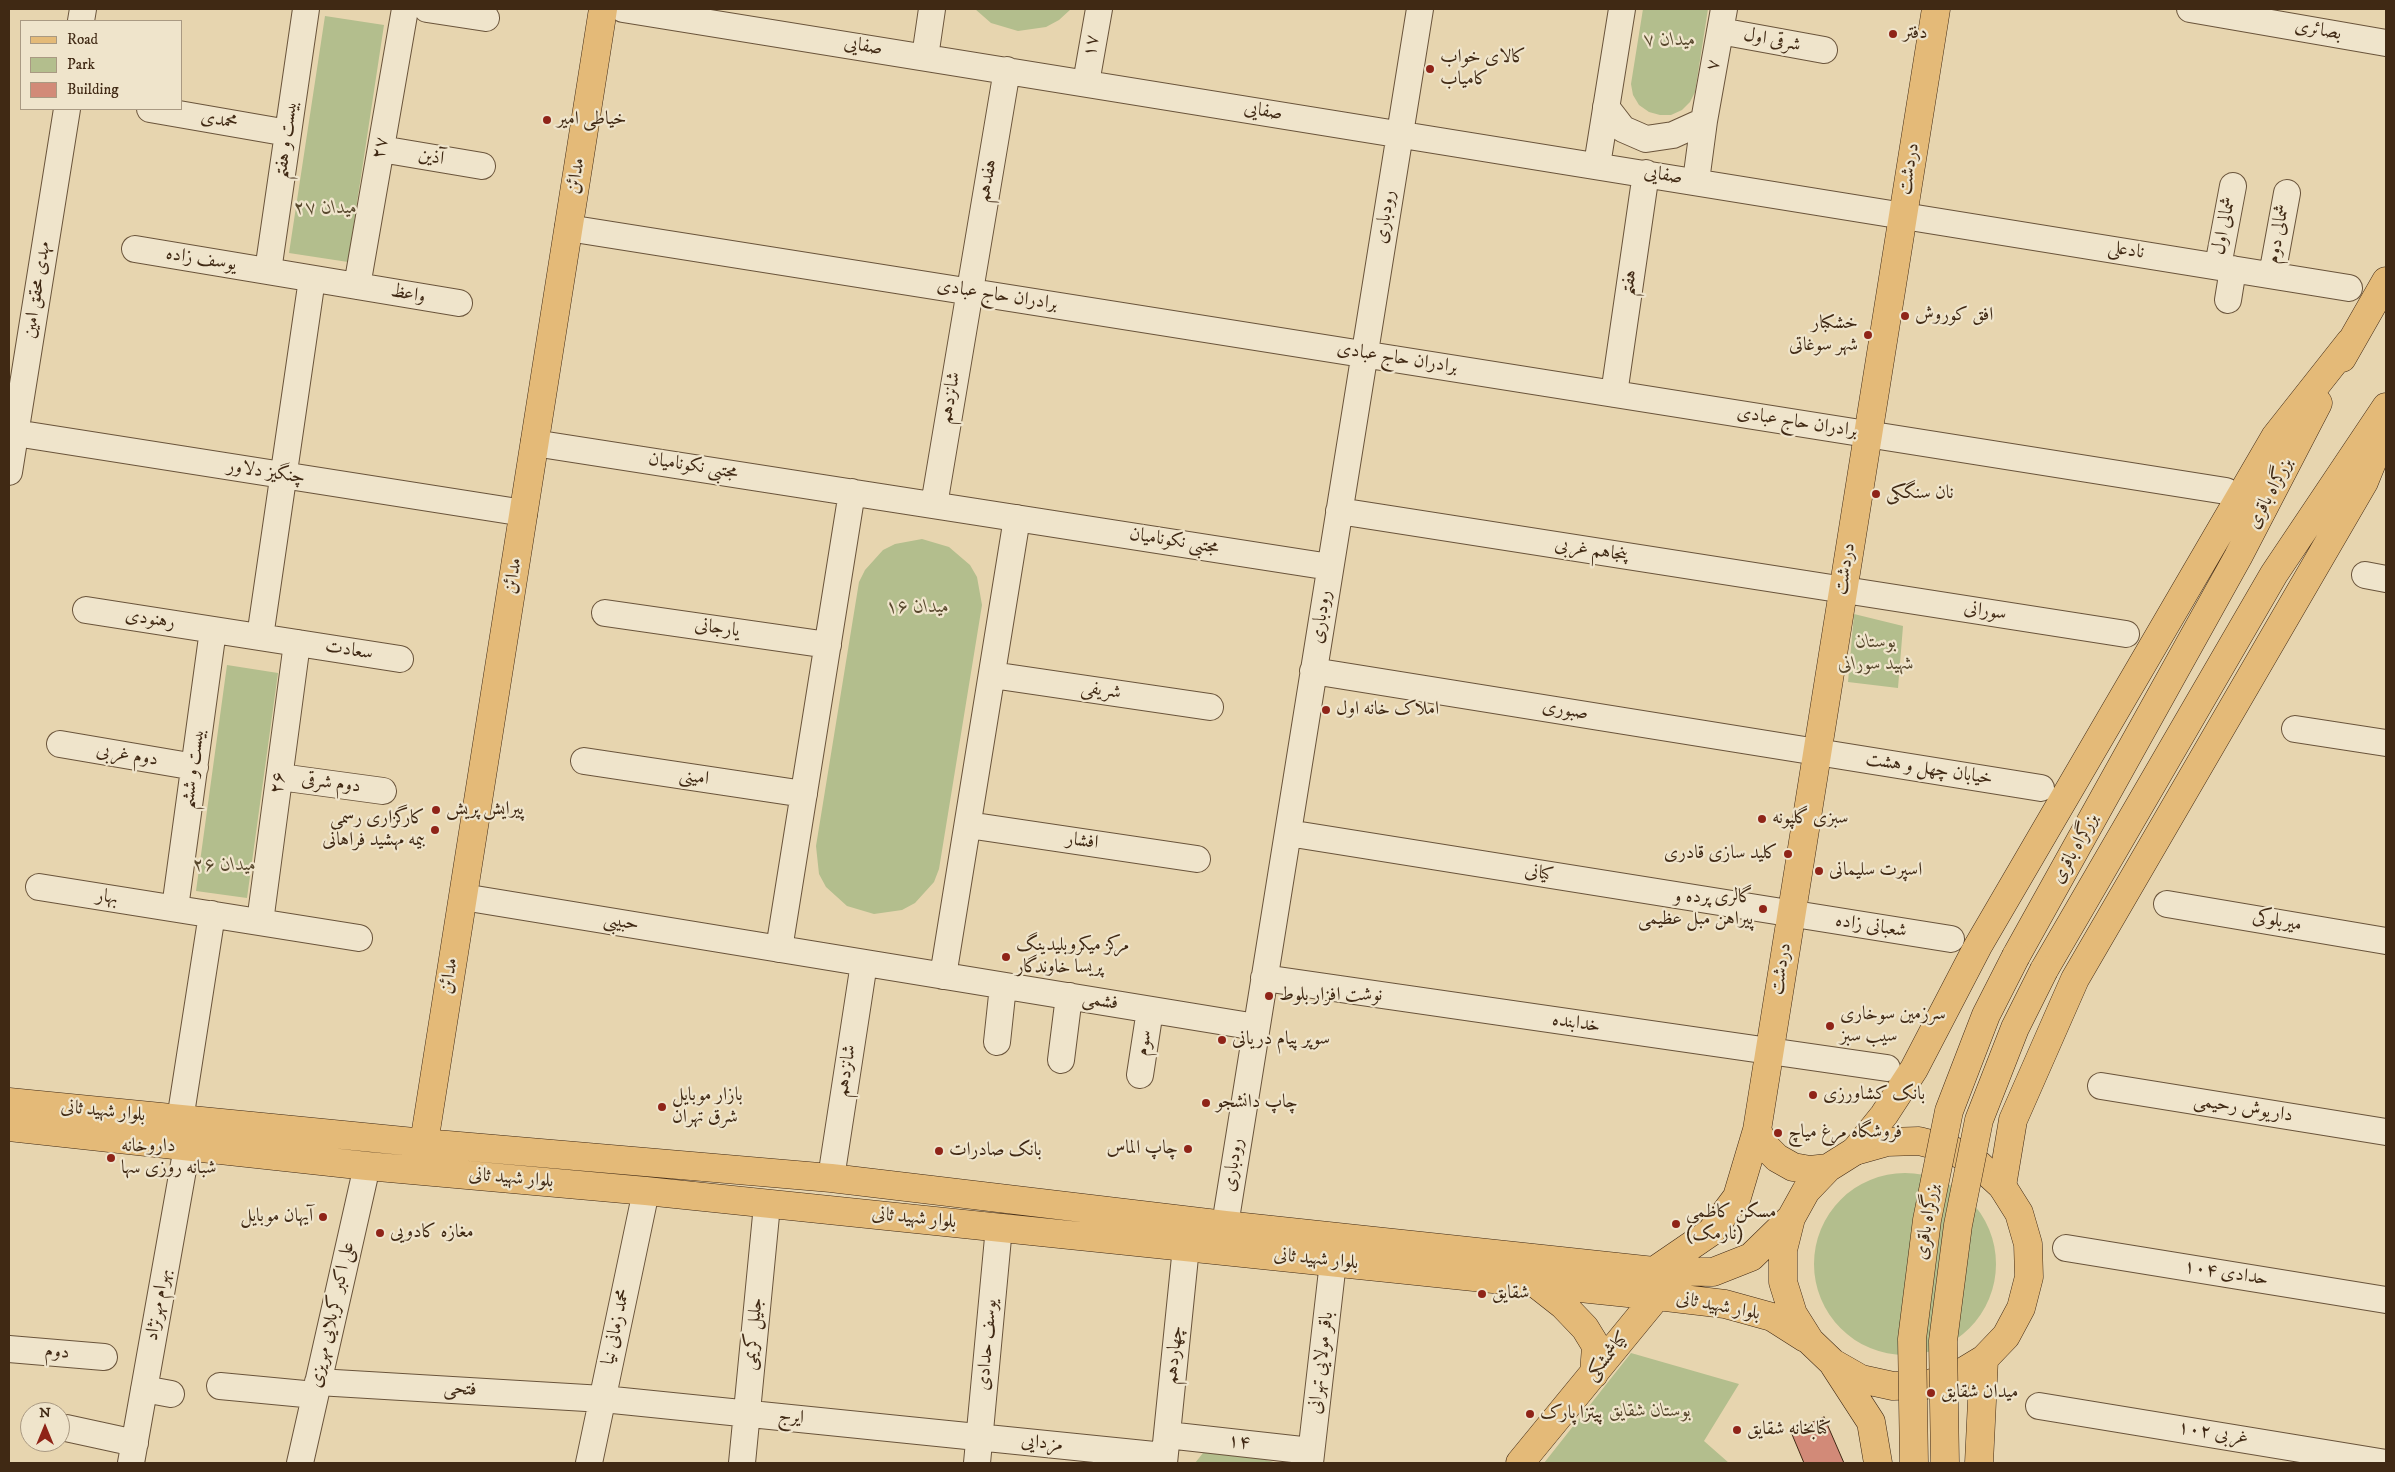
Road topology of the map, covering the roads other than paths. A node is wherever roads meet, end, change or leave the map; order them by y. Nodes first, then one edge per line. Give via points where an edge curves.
1 (306, 9) edge
2 (405, 9) edge
3 (427, 9) edge
4 (603, 9) edge
5 (623, 9) edge
6 (932, 9) edge
7 (1098, 9) edge
8 (1420, 9) edge
9 (1622, 9) edge
10 (1936, 9) edge
11 (2190, 9) edge
12 (486, 18) dead end
13 (1722, 20) edge
14 (2386, 43) edge
15 (1824, 50) dead end
16 (925, 57) junction
17 (1007, 70) junction
18 (1086, 83) junction
19 (1606, 107) junction
20 (67, 110) edge
21 (156, 110) edge
22 (1704, 122) junction
23 (288, 133) junction
24 (1400, 134) junction
25 (381, 149) junction
26 (1597, 165) junction
27 (482, 166) dead end
28 (1646, 173) junction
29 (1696, 181) junction
30 (2233, 186) dead end
31 (2287, 194) dead end
32 (1903, 214) junction
33 (568, 228) junction
34 (135, 249) dead end
35 (2225, 268) junction
36 (268, 271) junction
37 (2272, 275) junction
38 (312, 279) junction
39 (2386, 281) edge
40 (358, 286) junction
41 (2349, 288) dead end
42 (969, 292) junction
43 (2228, 300) dead end
44 (459, 304) dead end
45 (2350, 342) junction
46 (1364, 354) junction
47 (1614, 394) junction
48 (2386, 407) edge
49 (2386, 428) edge
50 (12, 433) edge
51 (1868, 434) junction
52 (534, 443) junction
53 (9, 472) edge
54 (283, 475) junction
55 (2226, 491) dead end
56 (852, 492) junction
57 (934, 505) junction
58 (1339, 511) junction
59 (524, 513) junction
60 (1017, 518) junction
61 (1330, 567) junction
62 (1843, 590) junction
63 (86, 610) dead end
64 (606, 613) dead end
65 (213, 630) junction
66 (2126, 634) dead end
67 (260, 637) junction
68 (297, 643) junction
69 (828, 644) junction
70 (400, 659) dead end
71 (1313, 671) junction
72 (992, 675) junction
73 (1210, 707) dead end
74 (2295, 729) dead end
75 (2386, 743) edge
76 (60, 744) dead end
77 (1817, 752) junction
78 (584, 761) dead end
79 (195, 767) junction
80 (280, 778) junction
81 (2040, 788) dead end
82 (383, 791) dead end
83 (804, 794) junction
84 (968, 825) junction
85 (1288, 833) junction
86 (1197, 859) dead end
87 (39, 887) dead end
88 (463, 897) junction
89 (2167, 904) dead end
90 (176, 908) junction
91 (212, 914) junction
92 (1791, 914) junction
93 (260, 922) junction
94 (359, 938) dead end
95 (1951, 939) dead end
96 (2386, 941) edge
97 (779, 949) junction
98 (864, 963) junction
99 (943, 976) junction
100 (1264, 978) junction
101 (1003, 986) junction
102 (1069, 996) junction
103 (1150, 1010) junction
104 (1256, 1027) junction
105 (996, 1042) dead end
106 (1769, 1052) junction
107 (1061, 1060) dead end
108 (1887, 1068) dead end
109 (1140, 1075) dead end
110 (2101, 1086) dead end
111 (9, 1102) edge
112 (180, 1120) junction
113 (9, 1127) edge
114 (1757, 1130) junction
115 (2386, 1132) edge
116 (424, 1143) junction
117 (188, 1147) junction
118 (1855, 1151) junction
119 (367, 1166) junction
120 (1828, 1168) junction
121 (423, 1171) junction
122 (830, 1178) junction
123 (2002, 1186) junction
124 (646, 1191) junction
125 (947, 1192) junction
126 (767, 1205) junction
127 (1791, 1218) junction
128 (945, 1222) junction
129 (1224, 1225) junction
130 (999, 1227) junction
131 (1186, 1246) junction
132 (2066, 1248) dead end
133 (1333, 1262) junction
134 (1535, 1283) junction
135 (1655, 1283) junction
136 (2386, 1300) edge
137 (1810, 1342) junction
138 (9, 1349) edge
139 (104, 1357) dead end
140 (1984, 1360) junction
141 (1833, 1363) junction
142 (1594, 1374) junction
143 (220, 1386) dead end
144 (144, 1389) junction
145 (316, 1389) junction
146 (171, 1394) dead end
147 (602, 1399) junction
148 (2039, 1406) dead end
149 (746, 1414) junction
150 (70, 1429) edge
151 (980, 1437) junction
152 (1165, 1452) edge
153 (133, 1453) edge
154 (1310, 1457) edge
155 (300, 1463) edge
156 (589, 1463) edge
157 (742, 1463) edge
158 (977, 1463) edge
159 (1520, 1463) edge
160 (1878, 1463) edge
161 (1914, 1463) edge
162 (1945, 1463) edge
163 (1979, 1463) edge
164 (2386, 1463) edge

1 - 23 street, بیست و هفتم
2 - 25 street, ۲۷
3 - 12 street
4 - 33 main road, مدائن
5 - 16 street, صفایی
6 - 16 street
7 - 18 street, ۱۷
8 - 24 street, رودباری
9 - 19 street
10 - 32 main road, دردشت
11 - 14 street, بصائری
13 - 15 street, شرقی اول
13 - 22 street, ۷
16 - 17 street, صفایی
17 - 18 street, صفایی
17 - 42 street, هفدهم
18 - 24 street, صفایی
19 - 22 street via 1623,129 1646,140 1673,135
19 - 26 street
20 - 50 street, مهدی محقق امین
21 - 23 street, محمدی
22 - 29 street, ۷
23 - 36 street, بیست و هفتم
24 - 26 street, صفایی
24 - 46 street, رودباری
25 - 27 street, آذین
25 - 40 street, ۲۷
26 - 28 street, صفایی
28 - 29 street, صفایی
28 - 47 street, هفتم
29 - 32 street, صفایی
30 - 35 street, شمالی اول
31 - 37 street, شمالی دوم
32 - 35 street, نادعلی
32 - 51 main road, دردشت
33 - 42 street, برادران حاج عبادی
33 - 52 main road, مدائن
34 - 36 street, یوسف زاده
35 - 37 street, نادعلی
35 - 43 street, شمالی اول
36 - 38 street, یوسف زاده
37 - 41 street, نادعلی
38 - 40 street, واعظ
38 - 54 street
39 - 45 main road, بزرگراه باقری
40 - 44 street, واعظ
42 - 46 street, برادران حاج عبادی
42 - 57 street, شانزدهم
45 - 118 main road via 2275,437 1978,946 1914,1069 1884,1115
45 - 161 main road, بزرگراه باقری, bridge via 2233,566 1986,1015 1949,1111 1927,1220 1912,1339
46 - 47 street, برادران حاج عبادی
46 - 58 street, رودباری
47 - 51 street, برادران حاج عبادی
48 - 162 main road, بزرگراه باقری, bridge via 2274,574 2044,970 2015,1028 1977,1129 1958,1225 1943,1341
49 - 123 main road via 2364,482 2076,979 2013,1120
50 - 53 street, مهدی محقق امین
50 - 54 street, چنگیز دلاور
51 - 55 street, برادران حاج عبادی
51 - 62 main road, دردشت
52 - 56 street, مجتبی نکونامیان
52 - 59 main road, مدائن
54 - 59 street, چنگیز دلاور
54 - 67 street
56 - 57 street
56 - 69 street
57 - 60 street
58 - 61 street, رودباری
58 - 62 street, پنجاهم غربی
59 - 88 main road, مدائن
60 - 61 street, مجتبی نکونامیان
60 - 72 street
61 - 71 street, رودباری
62 - 66 street, سورانی
62 - 77 main road, دردشت
63 - 65 street, رهنودی
64 - 69 street, یارجانی
65 - 67 street, رهنودی
65 - 79 street, بیست و ششم
67 - 68 street, سعادت
68 - 70 street, سعادت
68 - 80 street, ۲۶
69 - 83 street
71 - 77 street, صبوری
71 - 85 street, رودباری
72 - 73 street, شریفی
72 - 84 street
74 - 75 street
76 - 79 street, دوم غربی
77 - 81 street, خیابان چهل و هشت
77 - 92 main road, دردشت
78 - 83 street, امینی
79 - 90 street, بیست و ششم
80 - 82 street, دوم شرقی
80 - 93 street, ۲۶
83 - 97 street
84 - 86 street, افشار
84 - 99 street
85 - 92 street, کیانی
85 - 100 street, رودباری
87 - 90 street, بهار
88 - 97 street, حبیبی
88 - 116 main road, مدائن
89 - 96 street, میربلوکی
90 - 91 street, بهار
91 - 93 street, بهار
91 - 112 street
92 - 95 street, شعبانی زاده
92 - 106 main road, دردشت
93 - 94 street, بهار
97 - 98 street
98 - 99 street
98 - 122 street, شانزدهم
99 - 101 street, فشمی
100 - 104 street, رودباری
100 - 106 street, خدابنده
101 - 102 street, فشمی
101 - 105 street
102 - 103 street, فشمی
102 - 107 street
103 - 104 street, فشمی
103 - 109 street, سوم
104 - 129 street, رودباری
106 - 108 street, خدابنده
106 - 114 main road, دردشت
110 - 115 street, داریوش رحیمی
111 - 112 main road, بلوار شهید ثانی
112 - 116 main road, بلوار شهید ثانی
113 - 117 main road, بلوار شهید ثانی
114 - 120 main road via 1765,1146 1793,1167 1810,1170
114 - 135 main road, دردشت via 1737,1197 1711,1232
116 - 121 main road, مدائن
116 - 122 main road, بلوار شهید ثانی
117 - 119 main road, بلوار شهید ثانی
117 - 144 street, بهرام مهرنژاد
118 - 120 main road
118 - 123 main road via 1886,1142 1912,1141 1950,1149 1978,1164
119 - 121 main road, بلوار شهید ثانی
119 - 145 street, علی اکبر کربلایی مهریزی
120 - 127 main road via 1806,1190
121 - 124 main road, بلوار شهید ثانی
122 - 125 main road, بلوار شهید ثانی
123 - 140 main road via 2019,1214 2028,1244 2029,1277 2021,1308 2006,1336
124 - 126 main road, بلوار شهید ثانی
124 - 147 street, محمد زمانی نیا
125 - 128 main road
125 - 129 main road, بلوار شهید ثانی
126 - 128 main road, بلوار شهید ثانی
126 - 149 street, جلیل کریمی
127 - 135 main road, بلوار شهید ثانی via 1751,1257 1713,1272
127 - 137 main road via 1783,1250 1783,1282 1792,1314
128 - 130 main road, بلوار شهید ثانی
129 - 135 main road, بلوار شهید ثانی
130 - 131 main road, بلوار شهید ثانی
130 - 151 street, یوسف حدادی
131 - 133 main road, بلوار شهید ثانی
131 - 152 street, چهاردهم
132 - 136 street, حدادی ۱۰۴
133 - 134 main road, بلوار شهید ثانی
133 - 154 street, باقر مولایی تهرانی
134 - 135 main road, بلوار شهید ثانی
134 - 142 main road via 1585,1328 1596,1346
135 - 137 main road, بلوار شهید ثانی via 1772,1317
135 - 142 main road, کیاشمشکی
137 - 141 main road
138 - 139 street, دوم
140 - 141 main road via 1941,1381 1893,1386 1861,1379
140 - 163 main road
141 - 160 main road via 1871,1422
142 - 159 main road, کیاشمشکی
143 - 145 street, فتحی
144 - 146 street
144 - 153 street, بهرام مهرنژاد
145 - 147 street, فتحی
145 - 155 street, علی اکبر کربلایی مهریزی
147 - 149 street, ایرج
147 - 156 street, محمد زمانی نیا
148 - 164 street, ۱۰۲ غربی
149 - 151 street, ایرج
149 - 157 street, جلیل کریمی
150 - 153 street
151 - 152 street, مزدایی
151 - 158 street, یوسف حدادی
152 - 154 street, ۱۴

